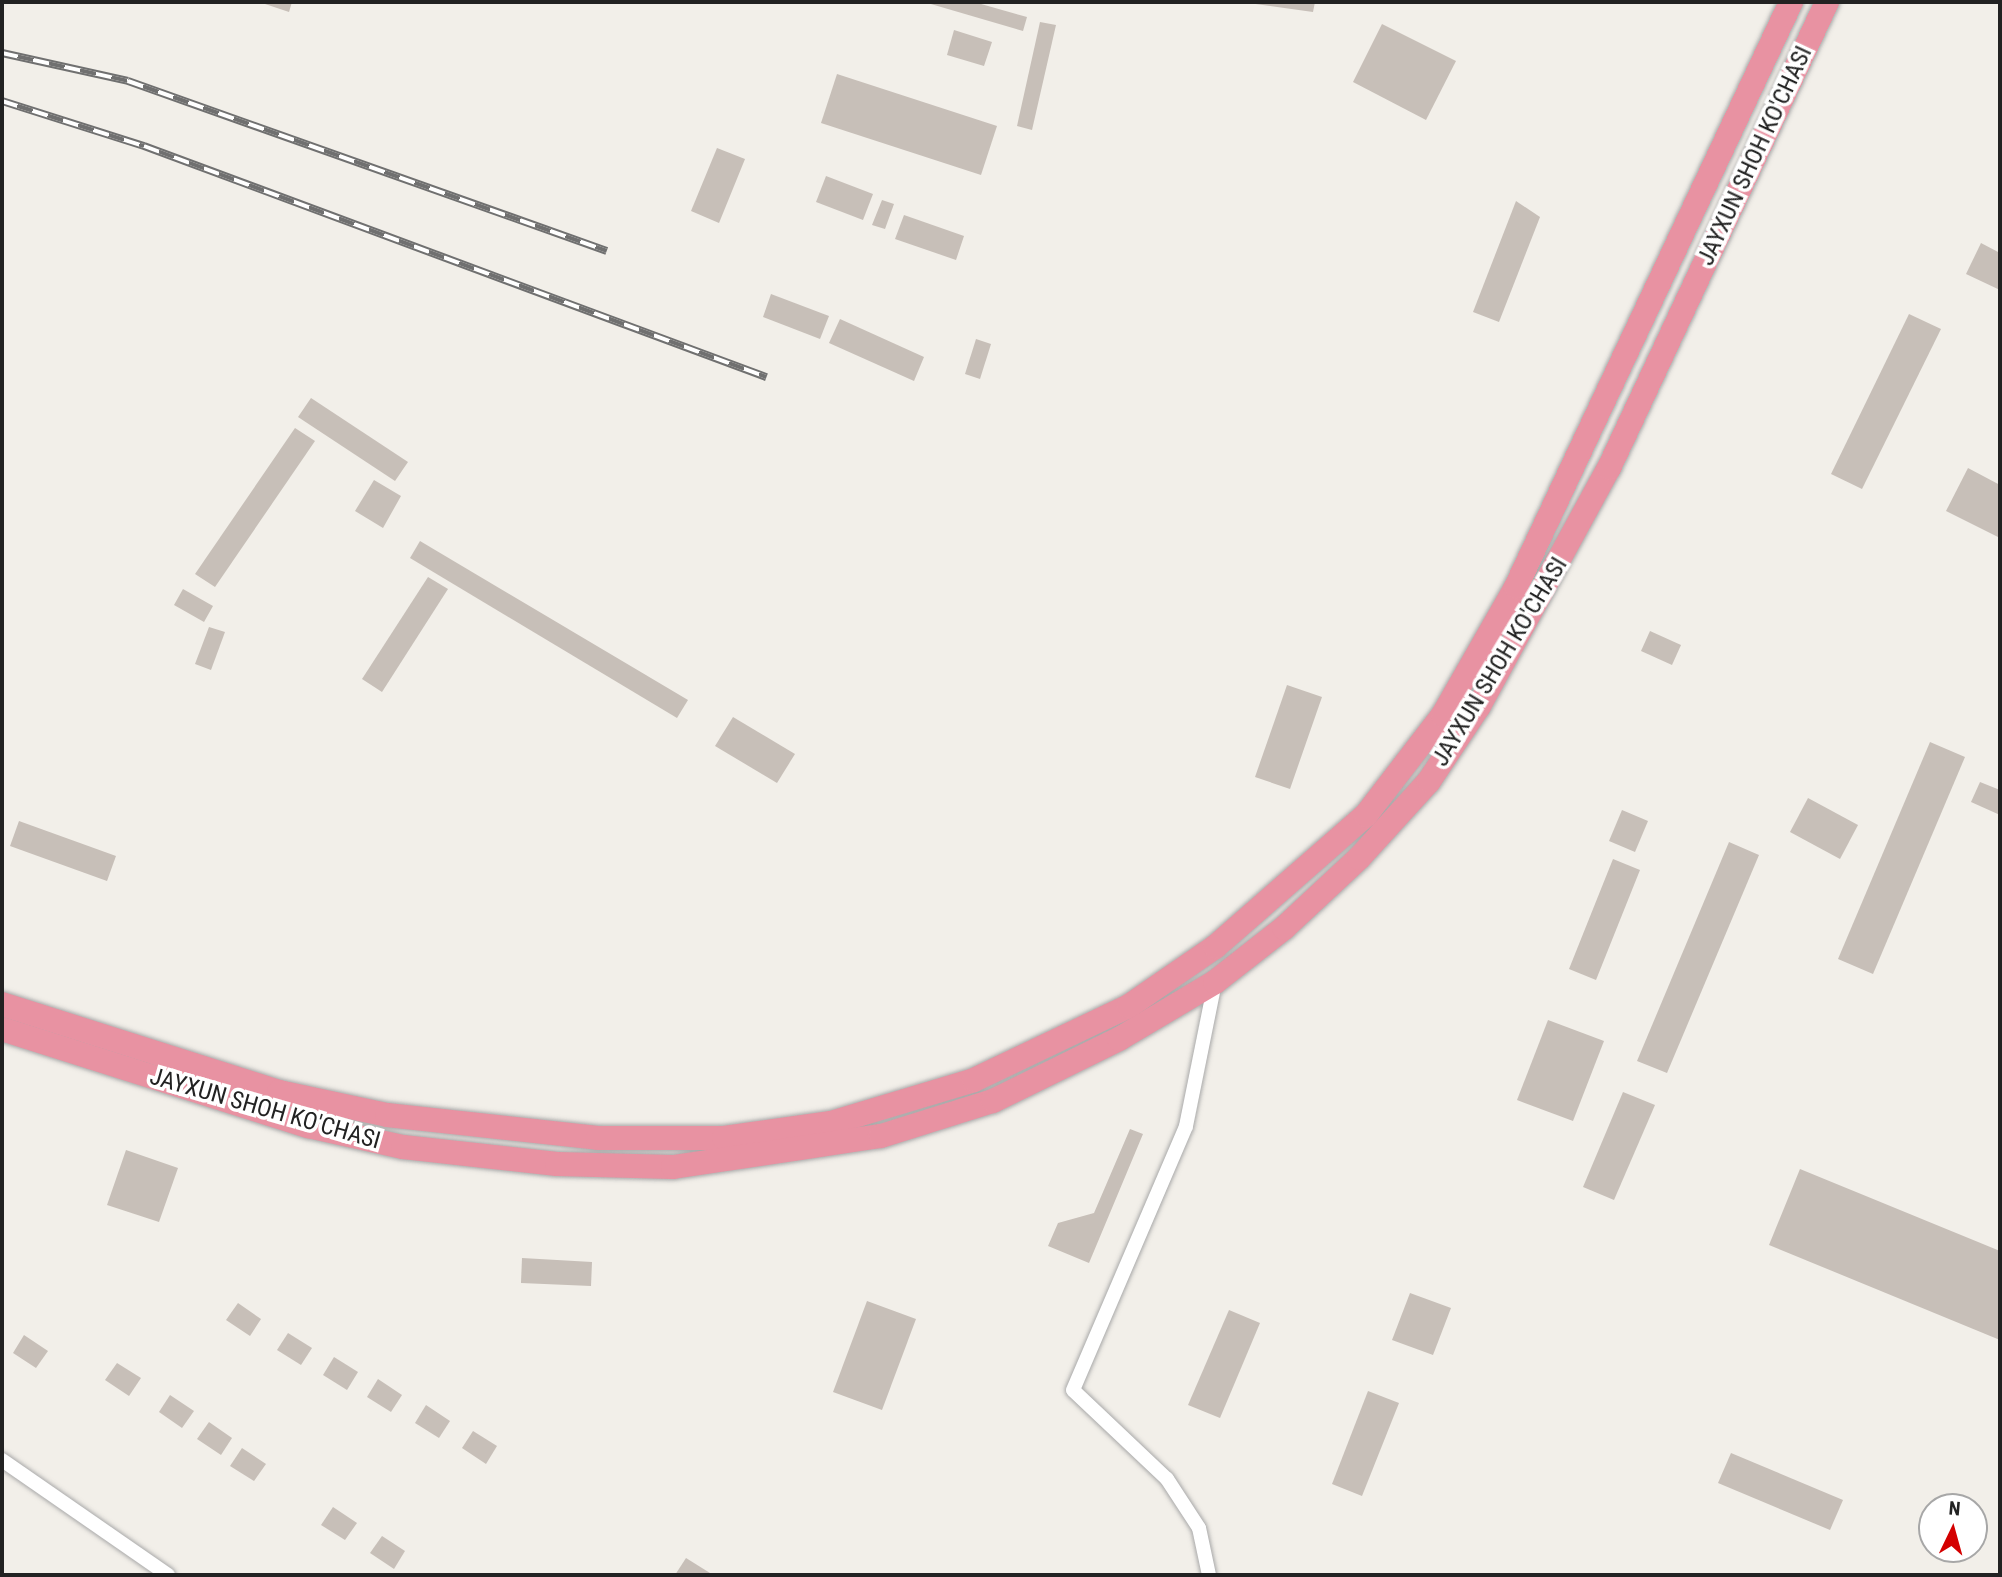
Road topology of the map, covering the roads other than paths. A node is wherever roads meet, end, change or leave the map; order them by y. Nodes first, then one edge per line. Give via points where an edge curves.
1 (1791, 2) edge
2 (1827, 2) edge
3 (1766, 54) junction
4 (1797, 68) junction
5 (1215, 982) junction
6 (2, 1004) edge
7 (2, 1029) edge
8 (2, 1460) edge
9 (167, 1575) edge
10 (1209, 1575) edge

1 - 3 highway, JAYXUN SHOH KO'CHASI
2 - 4 highway, JAYXUN SHOH KO'CHASI
3 - 4 highway
3 - 6 highway, JAYXUN SHOH KO'CHASI via 1517,587 1443,715 1356,824 1215,947 1129,1006 974,1080 831,1123 724,1138 598,1138 387,1115 279,1092
4 - 5 highway, JAYXUN SHOH KO'CHASI via 1609,468 1479,706 1429,781 1359,858
5 - 7 highway, JAYXUN SHOH KO'CHASI via 1075,1063 993,1101 831,1147 673,1167 557,1164 403,1147 295,1122
5 - 10 street via 1186,1126 1073,1390 1167,1479 1199,1528
8 - 9 street

